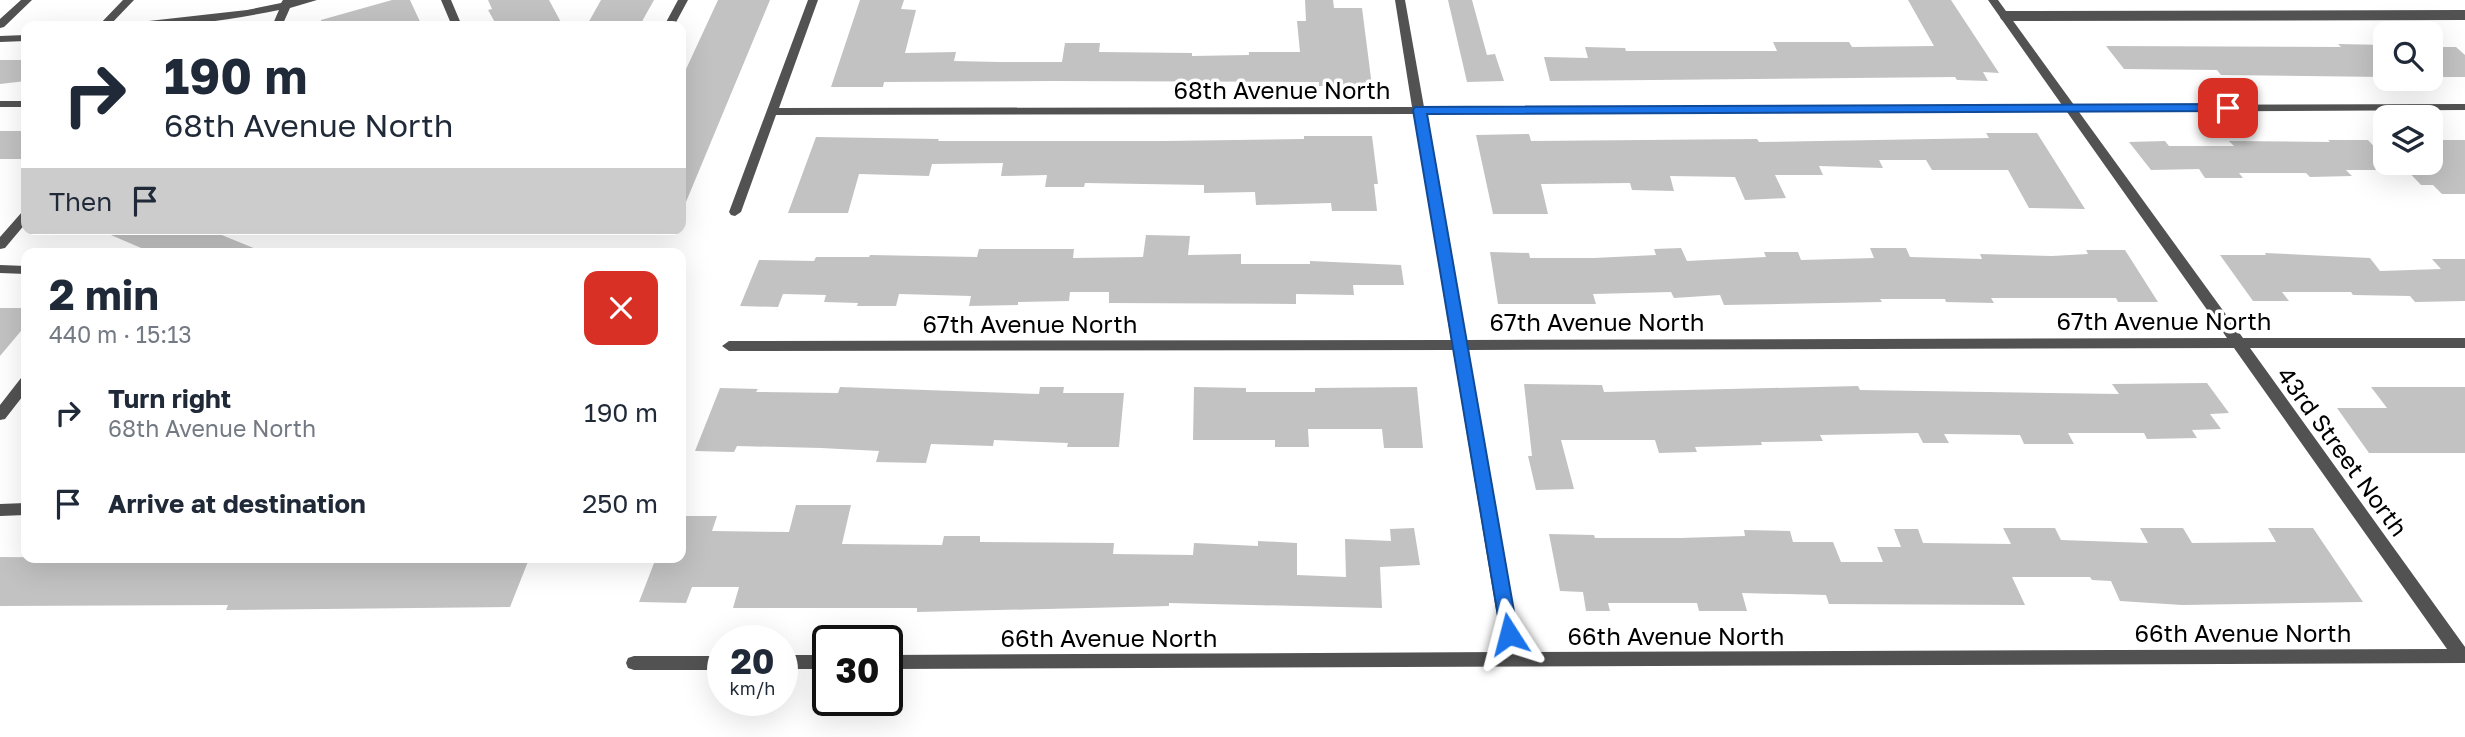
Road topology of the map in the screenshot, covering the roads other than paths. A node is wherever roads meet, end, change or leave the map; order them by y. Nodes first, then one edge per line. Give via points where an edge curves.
1 (27, 0) edge
2 (129, 0) edge
3 (312, 0) edge
4 (446, 0) edge
5 (683, 0) edge
6 (813, 0) edge
7 (1400, 0) edge
8 (1993, 0) edge
9 (287, 3) edge
10 (2465, 15) edge
11 (2004, 16) junction
12 (108, 21) edge
13 (185, 21) edge
14 (279, 21) edge
15 (455, 21) edge
16 (672, 21) edge
17 (0, 25) edge
18 (21, 38) edge
19 (0, 39) edge
20 (0, 104) edge
21 (21, 104) edge
22 (2465, 107) edge
23 (2071, 108) junction
24 (1419, 110) junction
25 (772, 112) junction
26 (734, 212) dead end
27 (21, 221) edge
28 (0, 245) edge
29 (0, 269) edge
30 (21, 270) edge
31 (2238, 342) junction
32 (2465, 343) edge
33 (1460, 344) junction
34 (729, 346) dead end
35 (21, 388) edge
36 (0, 415) edge
37 (21, 509) edge
38 (0, 510) edge
39 (2463, 656) edge
40 (1513, 660) junction
41 (903, 662) edge
42 (634, 663) dead end
43 (707, 663) edge

1 - 17 street
2 - 12 street
3 - 9 street
4 - 15 street
5 - 16 street
6 - 25 street
7 - 24 street
8 - 11 street, 43rd Street North
9 - 13 street
9 - 14 street
10 - 11 lane
11 - 23 street, 43rd Street North
18 - 19 street
20 - 21 street
22 - 23 street, 68th Avenue North
23 - 24 street, 68th Avenue North
23 - 31 street, 43rd Street North
24 - 25 street, 68th Avenue North
24 - 33 street
25 - 26 street
27 - 28 street
29 - 30 street
31 - 32 street, 67th Avenue North
31 - 33 street, 67th Avenue North
31 - 39 street, 43rd Street North
33 - 34 street, 67th Avenue North
33 - 40 street
35 - 36 street
37 - 38 street
39 - 40 street, 66th Avenue North
40 - 41 street, 66th Avenue North
42 - 43 street

